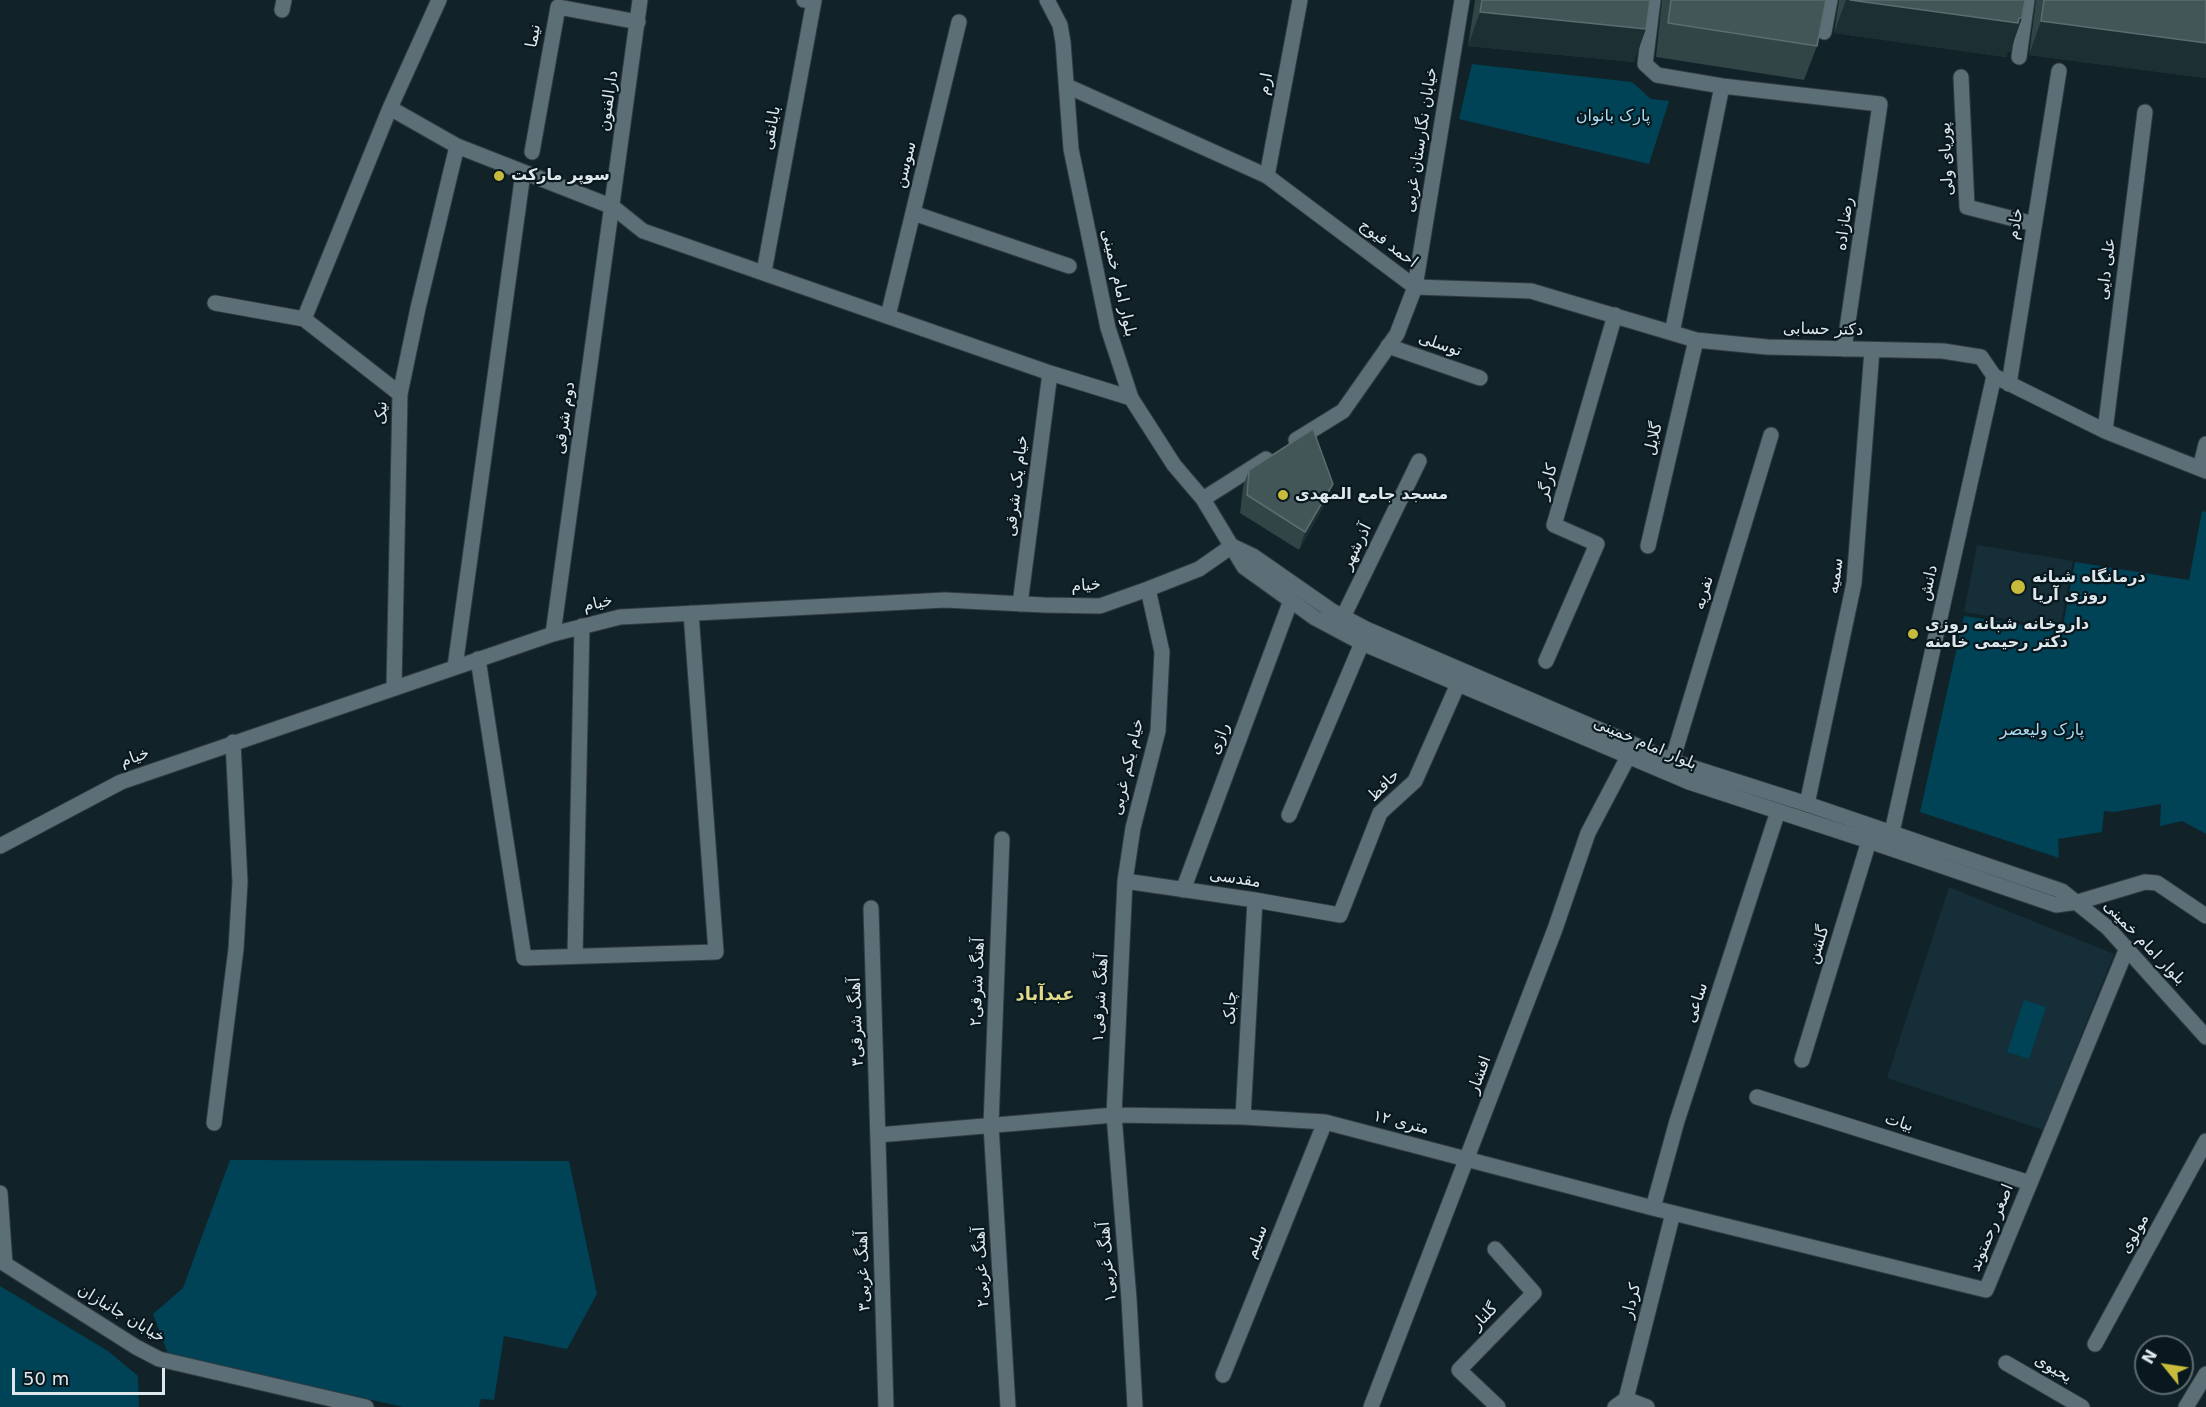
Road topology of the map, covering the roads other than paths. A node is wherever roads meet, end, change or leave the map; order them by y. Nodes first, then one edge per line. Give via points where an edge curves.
1 (439, 0) edge
2 (640, 0) edge
3 (804, 0) edge
4 (1047, 0) edge
5 (1300, 0) edge
6 (1462, 0) edge
7 (1653, 0) edge
8 (1830, 0) edge
9 (2027, 0) edge
10 (638, 22) junction
11 (959, 22) dead end
12 (1824, 32) edge
13 (2019, 57) dead end
14 (2059, 71) dead end
15 (1961, 76) dead end
16 (1067, 86) junction
17 (1722, 86) junction
18 (390, 108) junction
19 (2145, 112) dead end
20 (457, 146) junction
21 (532, 152) dead end
22 (524, 173) junction
23 (1267, 176) junction
24 (613, 207) junction
25 (913, 213) junction
26 (2034, 224) junction
27 (1069, 266) dead end
28 (764, 272) junction
29 (1415, 286) junction
30 (214, 303) dead end
31 (1615, 315) junction
32 (888, 316) junction
33 (304, 319) junction
34 (1672, 333) junction
35 (1696, 340) junction
36 (1388, 346) junction
37 (1844, 349) junction
38 (1872, 350) junction
39 (1050, 373) junction
40 (1994, 376) junction
41 (1480, 378) dead end
42 (2008, 384) junction
43 (400, 394) junction
44 (1131, 398) junction
45 (2105, 431) junction
46 (1771, 435) dead end
47 (2206, 444) edge
48 (1419, 461) dead end
49 (2203, 469) edge
50 (1203, 499) junction
51 (1232, 546) junction
52 (1648, 546) dead end
53 (1148, 590) junction
54 (1291, 600) junction
55 (1020, 604) junction
56 (691, 613) junction
57 (1343, 617) junction
58 (582, 626) junction
59 (553, 634) junction
60 (1362, 643) junction
61 (478, 659) junction
62 (1546, 661) dead end
63 (455, 667) junction
64 (1458, 684) junction
65 (394, 688) junction
66 (233, 742) junction
67 (1628, 757) junction
68 (1672, 761) junction
69 (1807, 804) junction
70 (1778, 811) junction
71 (1289, 815) dead end
72 (1892, 832) junction
73 (1002, 840) dead end
74 (1869, 841) junction
75 (0, 846) edge
76 (1125, 881) junction
77 (1183, 890) junction
78 (1255, 900) junction
79 (2078, 903) junction
80 (871, 908) dead end
81 (1340, 915) joint
82 (2206, 916) edge
83 (2127, 948) junction
84 (576, 956) junction
85 (2206, 1037) edge
86 (1802, 1060) dead end
87 (1757, 1097) dead end
88 (1114, 1115) junction
89 (1243, 1117) junction
90 (1325, 1122) junction
91 (214, 1123) dead end
92 (991, 1125) junction
93 (878, 1135) junction
94 (2206, 1141) edge
95 (1468, 1158) junction
96 (2030, 1183) junction
97 (0, 1193) edge
98 (1653, 1208) junction
99 (1673, 1213) junction
100 (1494, 1249) dead end
101 (2095, 1344) dead end
102 (2006, 1363) dead end
103 (2206, 1374) edge
104 (1223, 1376) dead end
105 (1620, 1403) edge
106 (366, 1407) edge
107 (886, 1407) edge
108 (1008, 1407) edge
109 (1135, 1407) edge
110 (1371, 1407) edge
111 (1498, 1407) edge
112 (1647, 1407) edge
113 (2082, 1407) edge
114 (2186, 1407) edge

1 - 18 street
2 - 10 street, دارالفنون
3 - 28 street, بابانقی via 814,1
4 - 16 street, بلوار امام خمینی via 1060,24
5 - 23 street, ارم
6 - 29 street, خیابان نگارستان غربی
7 - 17 street via 1645,64 1657,75
8 - 12 street
9 - 13 street
10 - 21 street, نیما via 558,7
10 - 24 street, دارالفنون
11 - 25 street, سوسن
14 - 26 street, خادم
15 - 26 street, پوریای ولی via 1967,207
16 - 23 street, احمد فیوج
16 - 44 street, بلوار امام خمینی via 1073,160 1108,328
17 - 34 street
17 - 37 street, رضازاده via 1880,104
18 - 20 street
18 - 33 street
19 - 45 street, علی دایی
20 - 22 street
20 - 43 street, نیک
22 - 24 street
22 - 63 street
23 - 29 street, احمد فیوج
24 - 28 street via 643,231
24 - 59 street, دوم شرقی
25 - 27 street
25 - 32 street, سوسن
26 - 42 street, خادم
28 - 32 street
29 - 31 street, دکتر حسابی via 1531,291
29 - 36 street, احمد فیوج via 1397,334
30 - 33 street
31 - 34 street, دکتر حسابی
31 - 62 street, کارگر via 1554,525 1596,544
32 - 39 street
33 - 43 street
34 - 35 street, دکتر حسابی
35 - 37 street, دکتر حسابی
35 - 52 street, گلایل
36 - 41 street, توسلی
36 - 50 street, احمد فیوج via 1342,411
37 - 38 street, دکتر حسابی
38 - 40 street, دکتر حسابی via 1943,351 1981,357
38 - 69 street, سمیه via 1854,583
39 - 44 street
39 - 55 street, خیام یک شرقی
40 - 42 street, دکتر حسابی
40 - 72 street, دانش
42 - 45 street, دکتر حسابی
43 - 65 street, نیک
44 - 50 street, بلوار امام خمینی via 1174,465
45 - 49 street, دکتر حسابی
46 - 68 street, نفریه
47 - 49 street
48 - 57 street, آذرشهر
50 - 51 street, بلوار امام خمینی
51 - 53 street, خیام via 1199,569
51 - 54 street, بلوار امام خمینی via 1244,567
51 - 57 street, بلوار امام خمینی
53 - 55 street, خیام via 1100,606
53 - 76 street, خیام یکم غربی via 1162,652 1158,731 1133,828
54 - 60 street, بلوار امام خمینی
54 - 77 street, رازی
55 - 56 street, خیام via 945,600
56 - 58 street, خیام via 620,617
56 - 84 street via 716,952
57 - 68 street, بلوار امام خمینی
58 - 59 street, خیام
58 - 84 street
59 - 61 street, خیام
60 - 64 street, بلوار امام خمینی
60 - 71 street
61 - 63 street, خیام
61 - 84 street via 524,958
63 - 65 street, خیام
64 - 67 street, بلوار امام خمینی
64 - 81 street, حافظ via 1415,781 1380,813
65 - 66 street, خیام
66 - 75 street, خیام via 121,782
66 - 91 street via 240,882 237,938
67 - 70 street, بلوار امام خمینی via 1689,783
67 - 95 street, افشار via 1588,833
68 - 69 street, بلوار امام خمینی
69 - 72 street, بلوار امام خمینی
70 - 74 street, بلوار امام خمینی
70 - 98 street, ساعی via 1677,1121
72 - 79 street, بلوار امام خمینی via 2062,891
73 - 92 street, آهنگ شرقی۲
74 - 79 street, بلوار امام خمینی via 2056,905
74 - 86 street, گلشن
76 - 77 street, مقدسی
76 - 88 street, آهنگ شرقی۱
77 - 78 street, مقدسی
78 - 81 street, مقدسی
78 - 89 street, چابک
79 - 82 street via 2145,882 2157,883
79 - 83 street, بلوار امام خمینی
80 - 93 street, آهنگ شرقی۳
83 - 85 street, بلوار امام خمینی
83 - 96 street, اصغر رحمتوند
87 - 96 street, بیات
88 - 89 street, ۱۲ متری
88 - 92 street, ۱۲ متری
88 - 109 street, آهنگ غربی۱
89 - 90 street, ۱۲ متری
90 - 95 street, ۱۲ متری
90 - 104 street, سلیم
92 - 93 street, ۱۲ متری
92 - 108 street, آهنگ غربی۲
93 - 107 street, آهنگ غربی۳
94 - 101 street, مولوی
95 - 98 street, ۱۲ متری
95 - 110 street, افشار
96 - 99 street, اصغر رحمتوند via 1986,1290
97 - 106 street, خیابان جانبازان via 5,1264 136,1347 159,1359
98 - 99 street, ۱۲ متری
99 - 105 street, کردار
100 - 111 street, گلنار via 1534,1293 1459,1370
102 - 113 street, یحیوی
103 - 114 street
105 - 112 street

